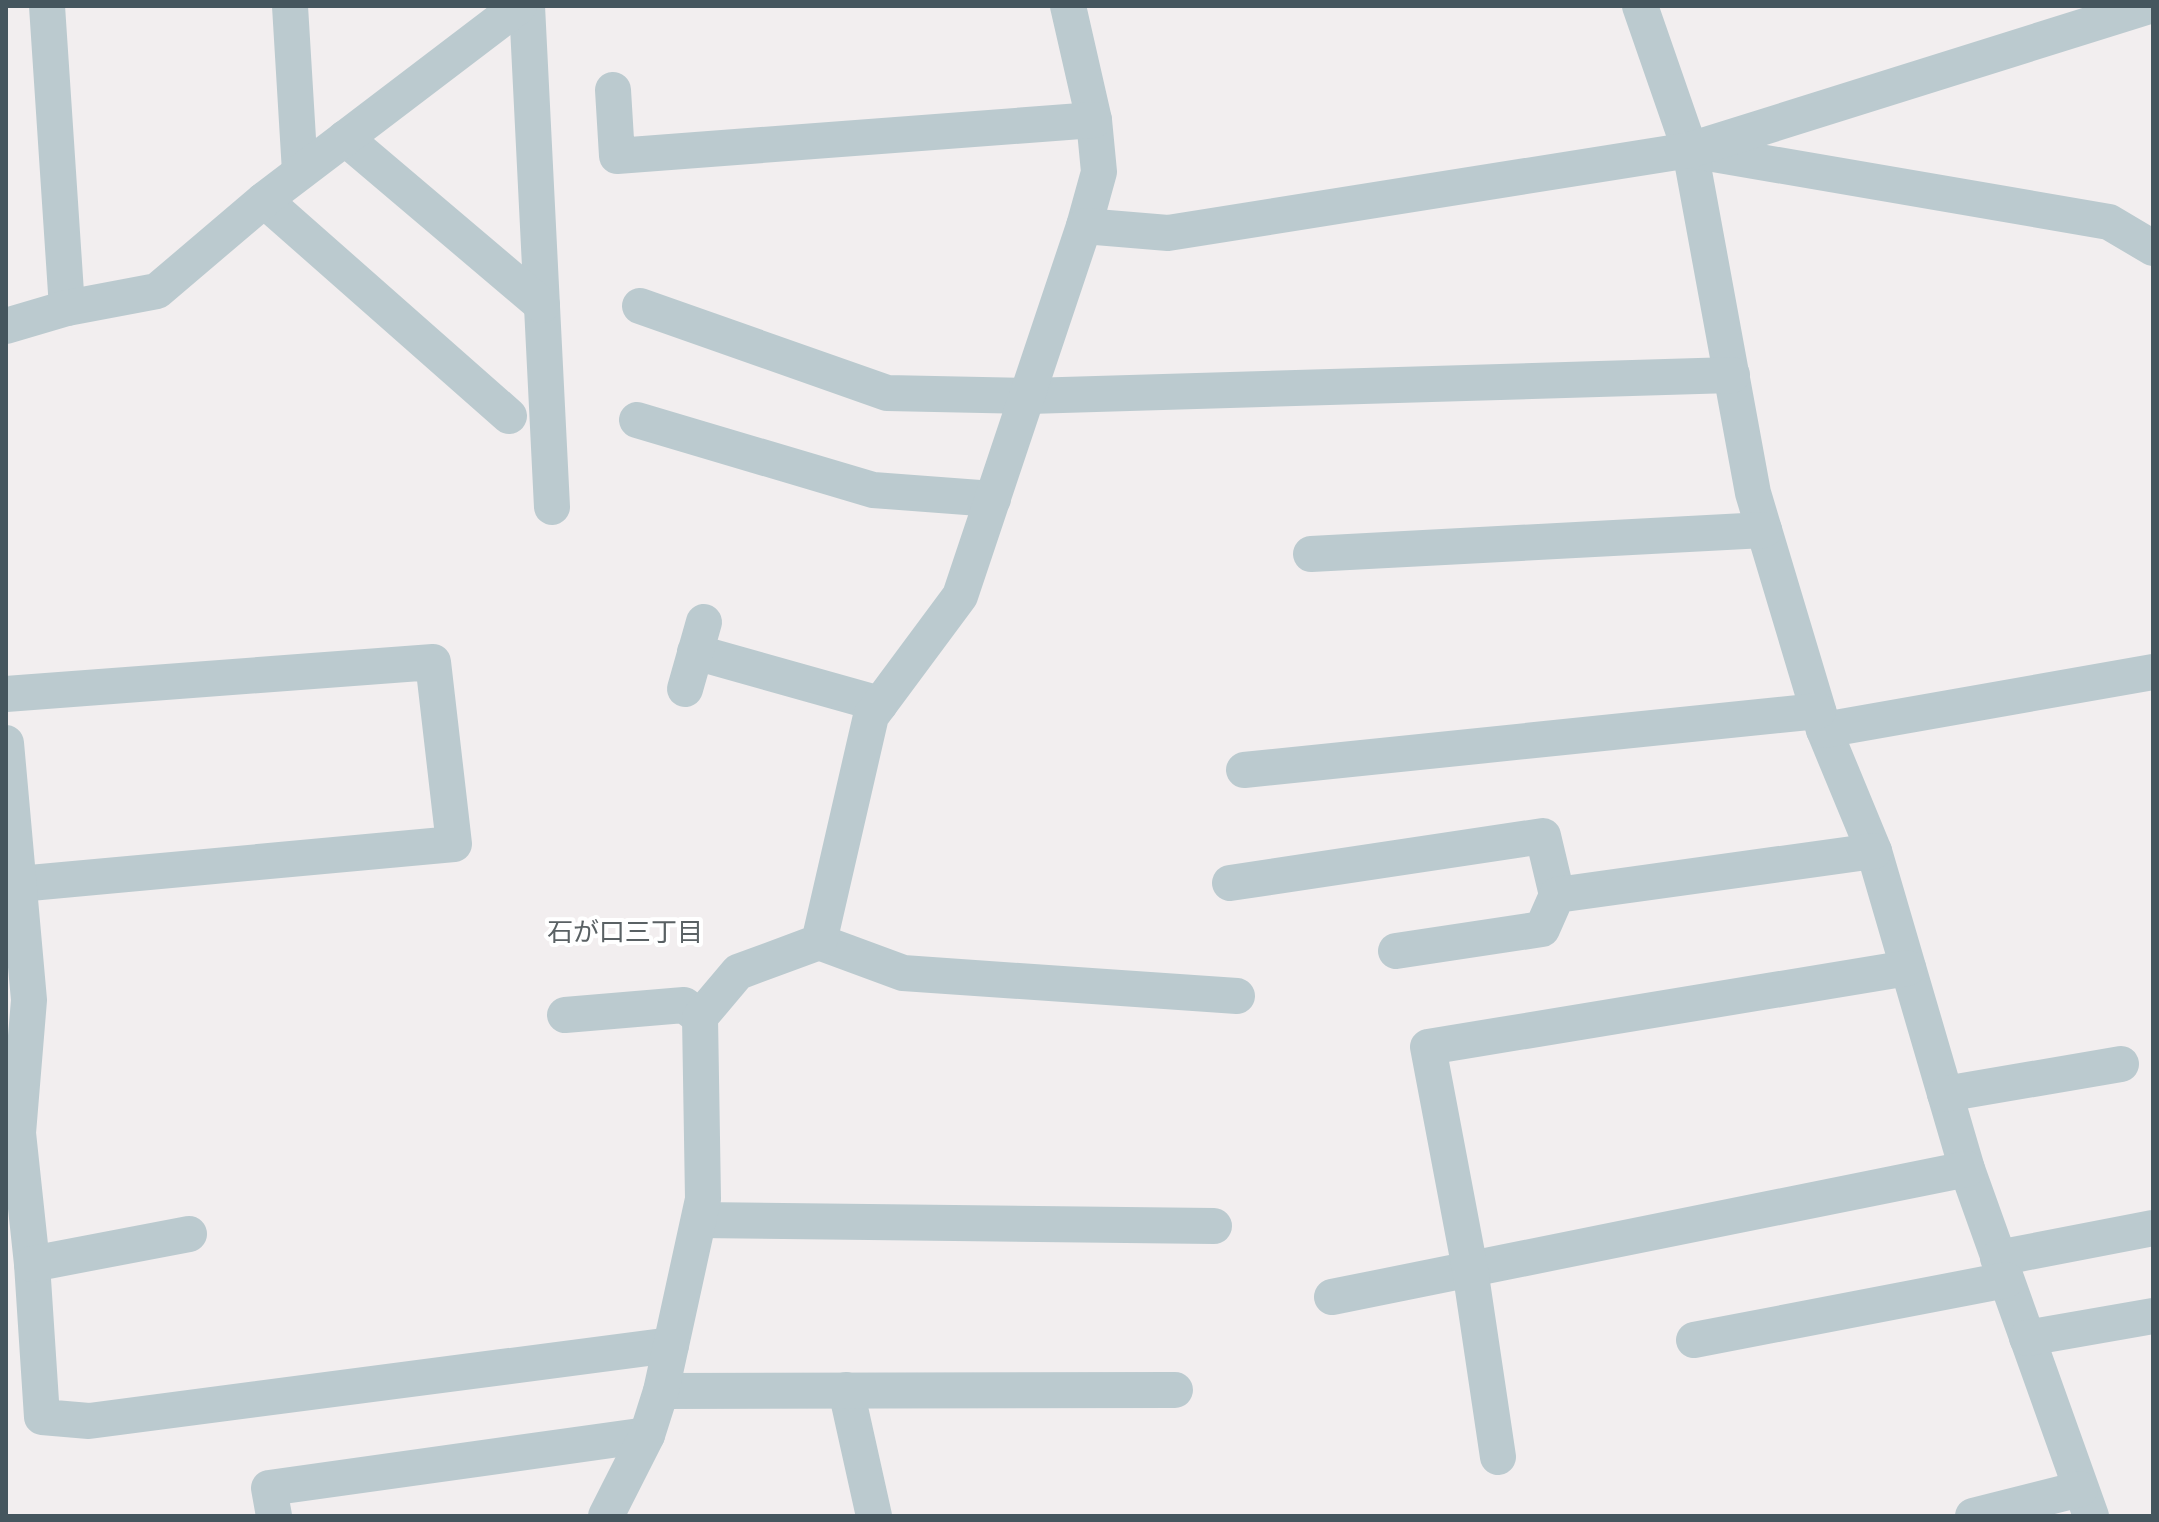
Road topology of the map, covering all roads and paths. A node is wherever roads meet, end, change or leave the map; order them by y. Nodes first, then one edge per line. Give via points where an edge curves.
1 (47, 6) edge
2 (290, 6) edge
3 (519, 6) edge
4 (527, 6) edge
5 (1068, 6) edge
6 (1640, 6) edge
7 (2149, 6) edge
8 (613, 90) dead end
9 (1094, 120) junction
10 (345, 138) junction
11 (1690, 150) junction
12 (300, 172) junction
13 (264, 200) junction
14 (1084, 226) junction
15 (2153, 248) edge
16 (542, 305) junction
17 (640, 306) dead end
18 (67, 308) junction
19 (6, 326) edge
20 (1732, 375) junction
21 (1029, 396) junction
22 (509, 416) dead end
23 (637, 420) dead end
24 (993, 499) junction
25 (552, 507) dead end
26 (1764, 530) junction
27 (1311, 554) dead end
28 (2153, 672) edge
29 (685, 689) dead end
30 (6, 694) edge
31 (880, 704) junction
32 (1821, 720) junction
33 (6, 743) edge
34 (1244, 770) dead end
35 (8, 788) edge
36 (1874, 851) junction
37 (1230, 883) dead end
38 (19, 884) junction
39 (1557, 895) junction
40 (819, 942) junction
41 (1396, 951) dead end
42 (1908, 968) junction
43 (1237, 996) dead end
44 (565, 1015) dead end
45 (700, 1017) junction
46 (2121, 1064) dead end
47 (1945, 1094) junction
48 (12, 1134) edge
49 (1967, 1169) junction
50 (699, 1220) junction
51 (1214, 1226) dead end
52 (2153, 1228) edge
53 (189, 1234) dead end
54 (32, 1264) junction
55 (1470, 1269) junction
56 (2002, 1269) junction
57 (1332, 1297) dead end
58 (2153, 1316) edge
59 (2027, 1338) junction
60 (1694, 1340) dead end
61 (671, 1345) junction
62 (846, 1390) junction
63 (1175, 1390) dead end
64 (661, 1391) junction
65 (647, 1435) junction
66 (1498, 1457) dead end
67 (2086, 1502) edge
68 (274, 1516) edge
69 (606, 1516) edge
70 (874, 1516) edge
71 (1973, 1516) edge

1 - 18 street
2 - 12 street
3 - 10 street
4 - 16 street
5 - 9 street
6 - 11 street
7 - 11 street
8 - 9 street via 617,156
9 - 14 street via 1099,172
10 - 12 street
10 - 16 street
11 - 14 street via 1168,233
11 - 15 street via 2109,222
11 - 20 street
12 - 13 street
13 - 18 street via 157,291
13 - 22 street
14 - 21 street
16 - 25 street
17 - 21 street via 887,393
18 - 19 street
20 - 21 street
20 - 26 street
21 - 24 street
23 - 24 street via 873,490
24 - 31 street via 960,596
26 - 27 street
26 - 32 street
28 - 32 street
29 - 31 street via 699,637
30 - 38 street via 433,662 454,844
31 - 40 street via 871,716
32 - 34 street
32 - 36 street
33 - 35 street
35 - 38 street
36 - 39 street
36 - 42 street
37 - 39 street via 1543,836
38 - 48 street via 29,1000
39 - 41 street via 1542,929
40 - 43 street via 903,973
40 - 45 street via 738,972
42 - 47 street
42 - 55 street via 1428,1047
44 - 45 street via 684,1005
45 - 50 street
46 - 47 street
47 - 49 street
48 - 54 street
49 - 55 street
49 - 56 street
50 - 51 street
50 - 61 street
52 - 56 street
53 - 54 street
54 - 61 street via 42,1417 89,1421
55 - 57 street
55 - 66 street
56 - 59 street
56 - 60 street
58 - 59 street
59 - 67 street
61 - 64 street
62 - 63 street
62 - 64 street
62 - 70 street
64 - 65 street
65 - 68 street via 269,1488
65 - 69 street
67 - 71 street

